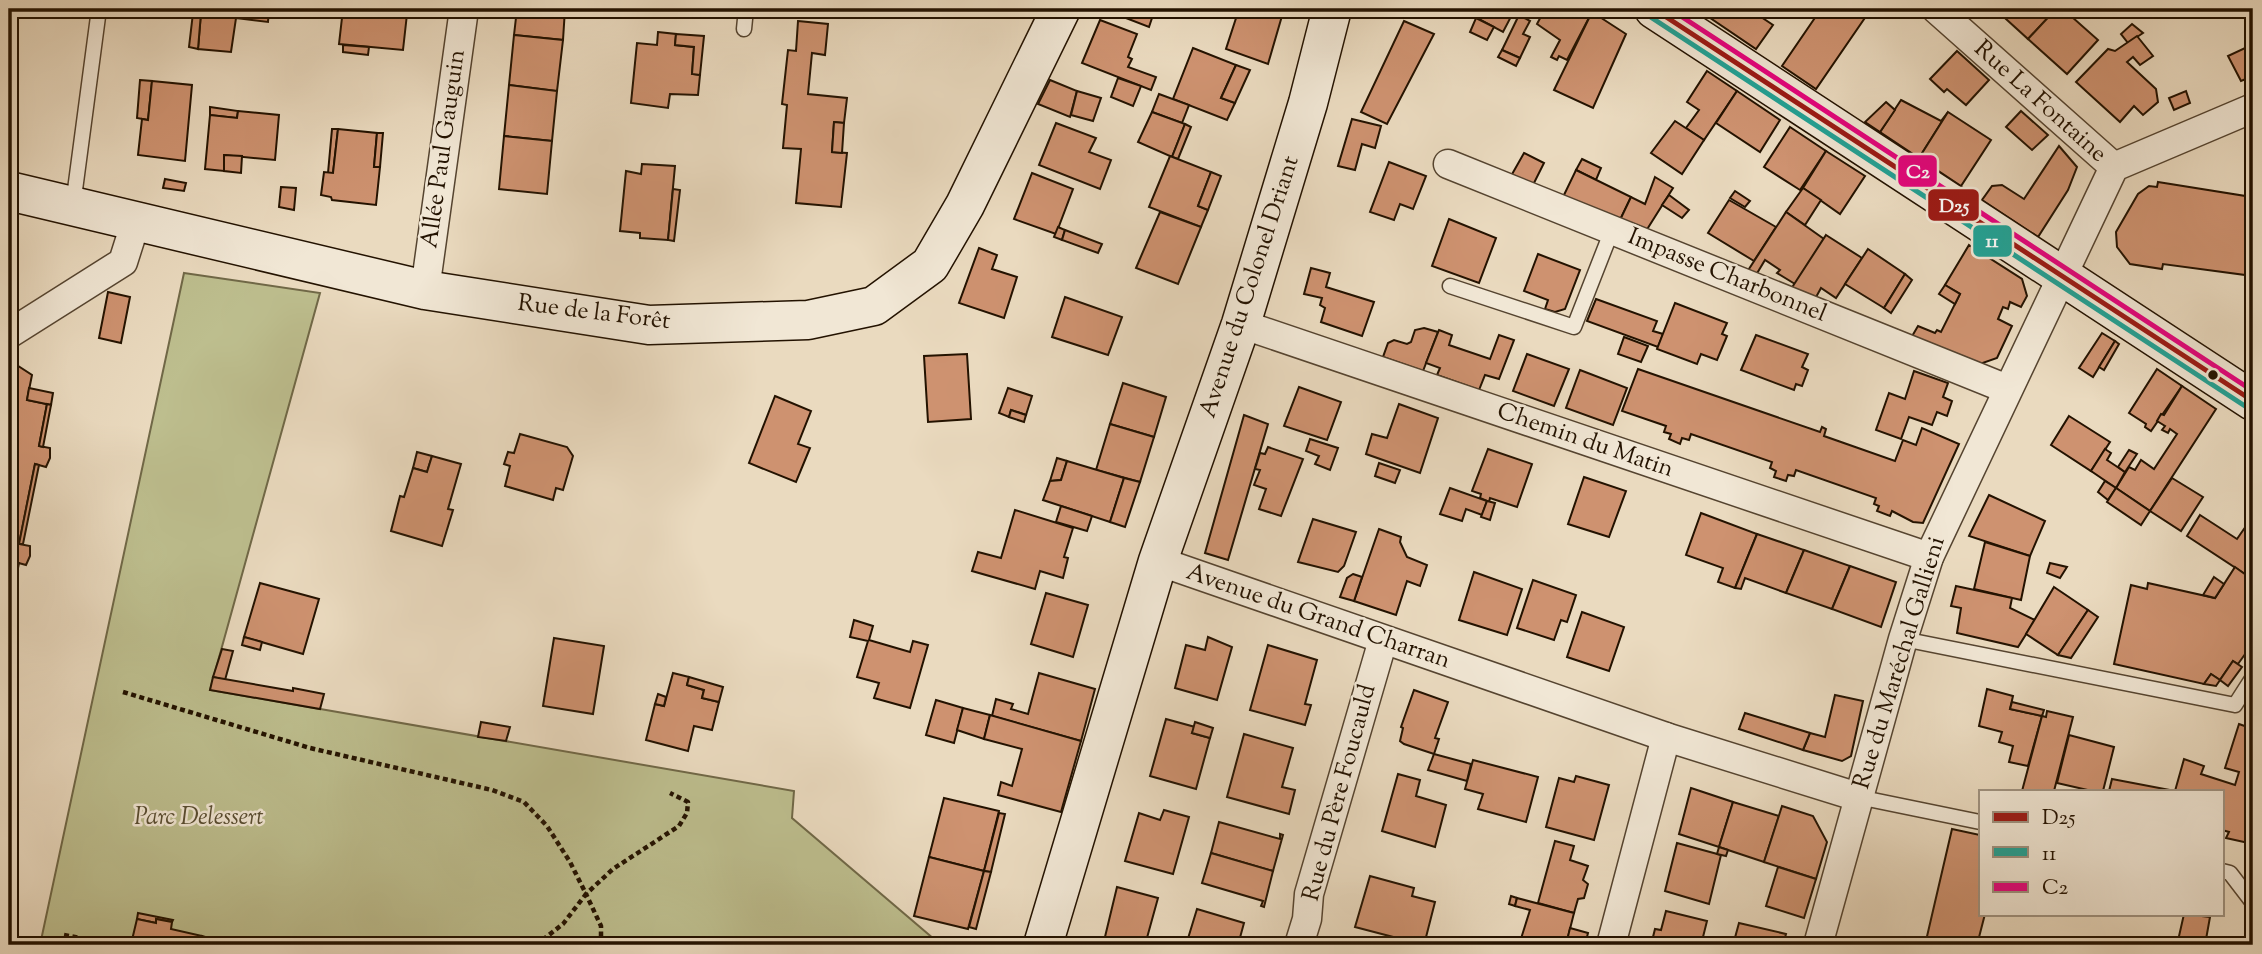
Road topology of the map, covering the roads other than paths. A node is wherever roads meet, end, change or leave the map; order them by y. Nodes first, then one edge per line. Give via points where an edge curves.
1 (99, 9) edge
2 (464, 9) edge
3 (746, 9) edge
4 (1061, 9) edge
5 (1332, 9) edge
6 (1654, 9) edge
7 (1936, 9) edge
8 (744, 29) dead end
9 (2253, 108) edge
10 (1448, 164) dead end
11 (2114, 167) junction
12 (9, 191) edge
13 (73, 207) junction
14 (136, 221) junction
15 (1612, 230) junction
16 (2062, 277) junction
17 (1450, 286) dead end
18 (425, 290) junction
19 (1241, 324) junction
20 (9, 334) edge
21 (2007, 389) junction
22 (2253, 401) edge
23 (1929, 557) junction
24 (1158, 561) junction
25 (1903, 639) junction
26 (1383, 640) junction
27 (2253, 677) edge
28 (1666, 737) junction
29 (1858, 797) junction
30 (1979, 822) edge
31 (2224, 872) edge
32 (2253, 903) edge
33 (1043, 945) edge
34 (1299, 945) edge
35 (1611, 945) edge
36 (1818, 945) edge

1 - 13 lane
2 - 18 street, Allée Paul Gauguin
3 - 8 lane
4 - 18 street, Rue de la Forêt via 965,205 930,265 874,306 808,320 649,325
5 - 19 street, Avenue du Colonel Driant
6 - 16 street
7 - 11 street, Rue La Fontaine
9 - 11 street
10 - 15 street, Impasse Charbonnel
11 - 16 street, Rue du Maréchal Gallieni
12 - 13 street, Rue de la Forêt
13 - 14 street, Rue de la Forêt
14 - 18 street, Rue de la Forêt
14 - 20 street via 123,262
15 - 17 lane via 1574,327
15 - 21 street, Impasse Charbonnel
16 - 21 street, Rue du Maréchal Gallieni
16 - 22 street
19 - 23 street, Chemin du Matin
19 - 24 street, Avenue du Colonel Driant
21 - 23 street, Rue du Maréchal Gallieni
23 - 25 street, Rue du Maréchal Gallieni
24 - 26 street, Avenue du Grand Charran
24 - 33 street, Avenue du Grand Charran
25 - 27 lane via 2235,705
25 - 29 street, Rue du Maréchal Gallieni
26 - 28 street, Avenue du Grand Charran
26 - 34 street, Rue du Père Foucauld via 1309,894
28 - 29 street, Avenue du Grand Charran
28 - 35 street
29 - 30 lane
29 - 36 street, Rue du Maréchal Gallieni
31 - 32 lane

